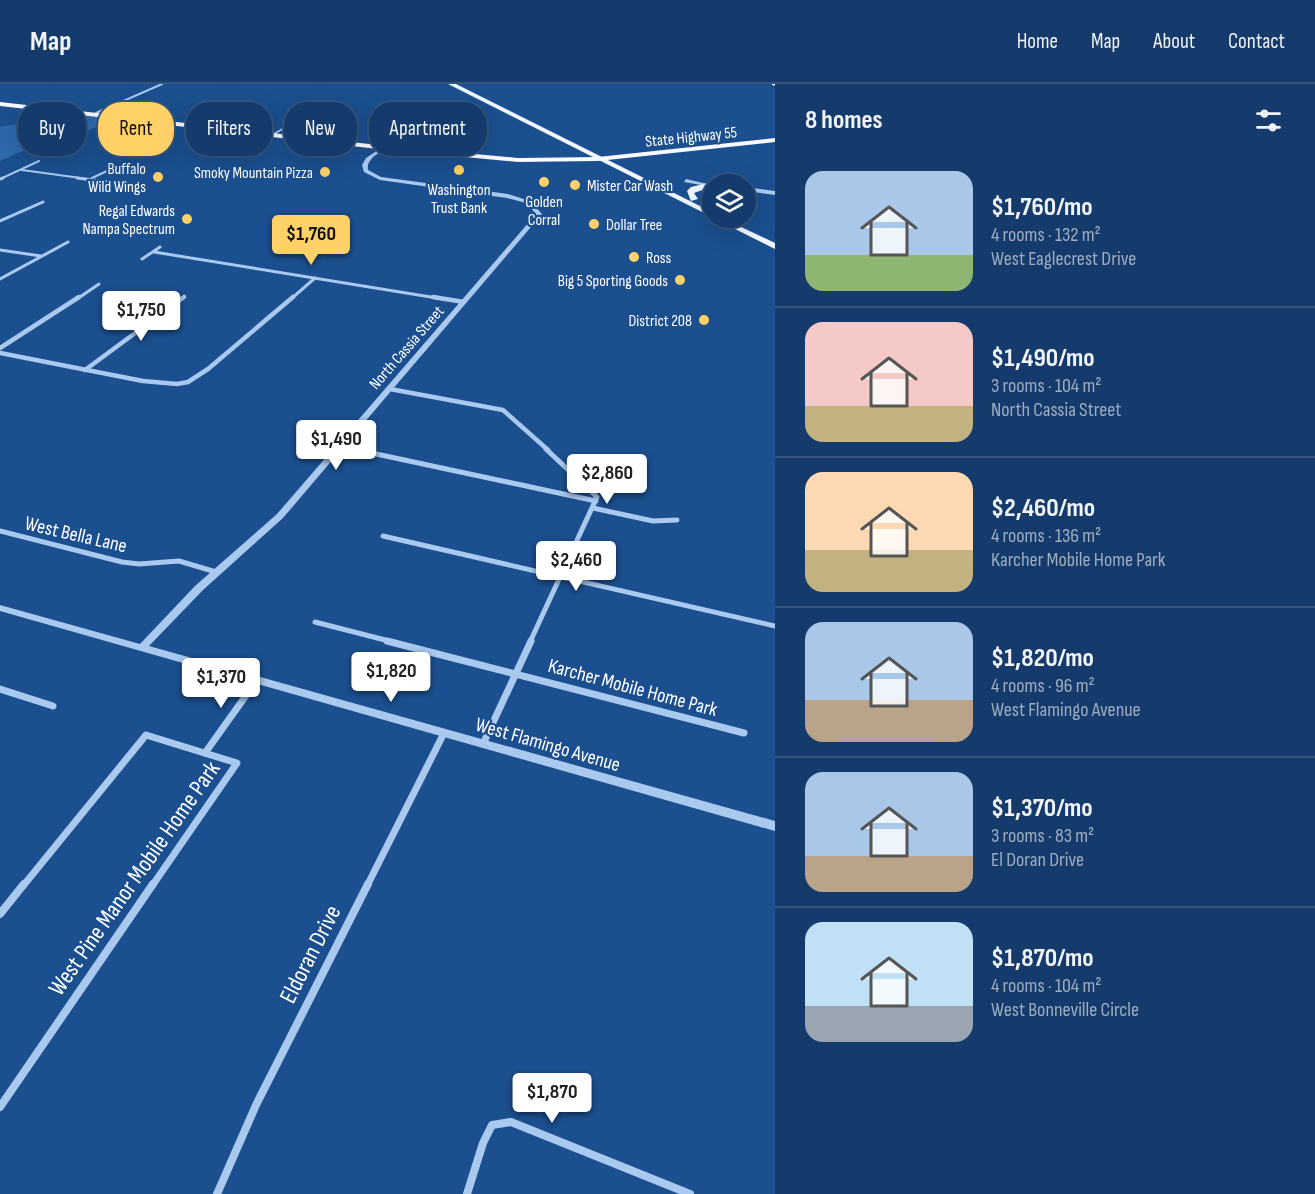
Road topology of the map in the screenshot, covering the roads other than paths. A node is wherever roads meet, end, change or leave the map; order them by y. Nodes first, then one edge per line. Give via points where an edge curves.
1 (162, 84) edge
2 (451, 84) edge
3 (459, 84) edge
4 (0, 103) edge
5 (501, 106) junction
6 (96, 112) junction
7 (186, 124) edge
8 (186, 125) edge
9 (284, 128) edge
10 (274, 134) joint
11 (775, 140) edge
12 (369, 145) edge
13 (372, 156) edge
14 (468, 156) edge
15 (610, 158) junction
16 (598, 159) junction
17 (39, 161) dead end
18 (22, 170) junction
19 (107, 171) dead end
20 (0, 179) edge
21 (90, 179) junction
22 (686, 181) dead end
23 (124, 184) dead end
24 (702, 184) edge
25 (702, 187) edge
26 (756, 190) edge
27 (775, 193) edge
28 (694, 199) junction
29 (43, 202) dead end
30 (702, 203) edge
31 (702, 210) edge
32 (0, 221) edge
33 (738, 228) edge
34 (754, 228) edge
35 (775, 238) edge
36 (68, 242) dead end
37 (775, 246) edge
38 (160, 247) dead end
39 (0, 250) edge
40 (154, 252) junction
41 (41, 256) junction
42 (142, 259) dead end
43 (315, 278) junction
44 (0, 279) edge
45 (99, 284) dead end
46 (184, 297) dead end
47 (465, 302) junction
48 (0, 348) edge
49 (0, 353) edge
50 (85, 370) junction
51 (390, 389) junction
52 (341, 446) junction
53 (596, 501) junction
54 (593, 508) junction
55 (677, 520) dead end
56 (0, 531) edge
57 (382, 536) dead end
58 (216, 572) junction
59 (560, 576) junction
60 (0, 608) edge
61 (315, 622) dead end
62 (775, 626) edge
63 (142, 648) junction
64 (514, 674) junction
65 (256, 680) junction
66 (0, 689) edge
67 (53, 706) dead end
68 (444, 733) junction
69 (744, 733) dead end
70 (483, 744) junction
71 (205, 753) junction
72 (775, 826) edge
73 (0, 914) edge
74 (0, 1107) edge
75 (217, 1194) edge
76 (467, 1194) edge
77 (690, 1194) edge

1 - 6 street
2 - 5 main road
3 - 5 main road
4 - 6 highway
4 - 8 highway
5 - 15 main road
5 - 16 main road
6 - 7 highway
9 - 10 street
10 - 12 highway, State Highway 55
11 - 15 highway, State Highway 55
13 - 47 street, North Cassia Street via 365,165 366,171 380,178 508,196 528,202 537,210 536,219
14 - 16 highway, State Highway 55
15 - 16 highway, State Highway 55
15 - 28 main road
16 - 31 main road
17 - 18 street
18 - 20 street
18 - 21 street
19 - 21 street
21 - 23 street
22 - 24 street
25 - 28 main road via 690,193
26 - 27 street
28 - 30 main road
29 - 32 street
33 - 37 main road
34 - 35 main road
36 - 41 street
38 - 40 street
39 - 41 street
40 - 42 street
40 - 43 street
41 - 44 street
43 - 47 street
43 - 50 street via 188,382 143,381
45 - 48 street
46 - 50 street
47 - 51 street, North Cassia Street
49 - 50 street
51 - 52 street, North Cassia Street
51 - 53 street via 503,410 591,489
52 - 53 street
52 - 58 street, North Cassia Street via 267,530
53 - 54 street, Karcher Mobile Home Park
54 - 55 street via 652,521
54 - 59 street, Karcher Mobile Home Park
56 - 58 street, West Bella Lane via 122,562 179,561
57 - 59 street
58 - 63 street, North Cassia Street
59 - 62 street
59 - 64 street, Karcher Mobile Home Park
60 - 63 street, West Flamingo Avenue
61 - 64 street, Karcher Mobile Home Park
63 - 65 street, West Flamingo Avenue
64 - 69 street, Karcher Mobile Home Park
64 - 70 street, Karcher Mobile Home Park
65 - 68 street, West Flamingo Avenue
65 - 71 street
66 - 67 street
68 - 70 street, West Flamingo Avenue
68 - 75 street, Eldoran Drive via 256,1105
70 - 72 street, West Flamingo Avenue
71 - 73 street, West Pine Manor Mobile Home Park via 146,735
71 - 74 street, West Pine Manor Mobile Home Park via 237,763
76 - 77 street via 492,1125 511,1122

